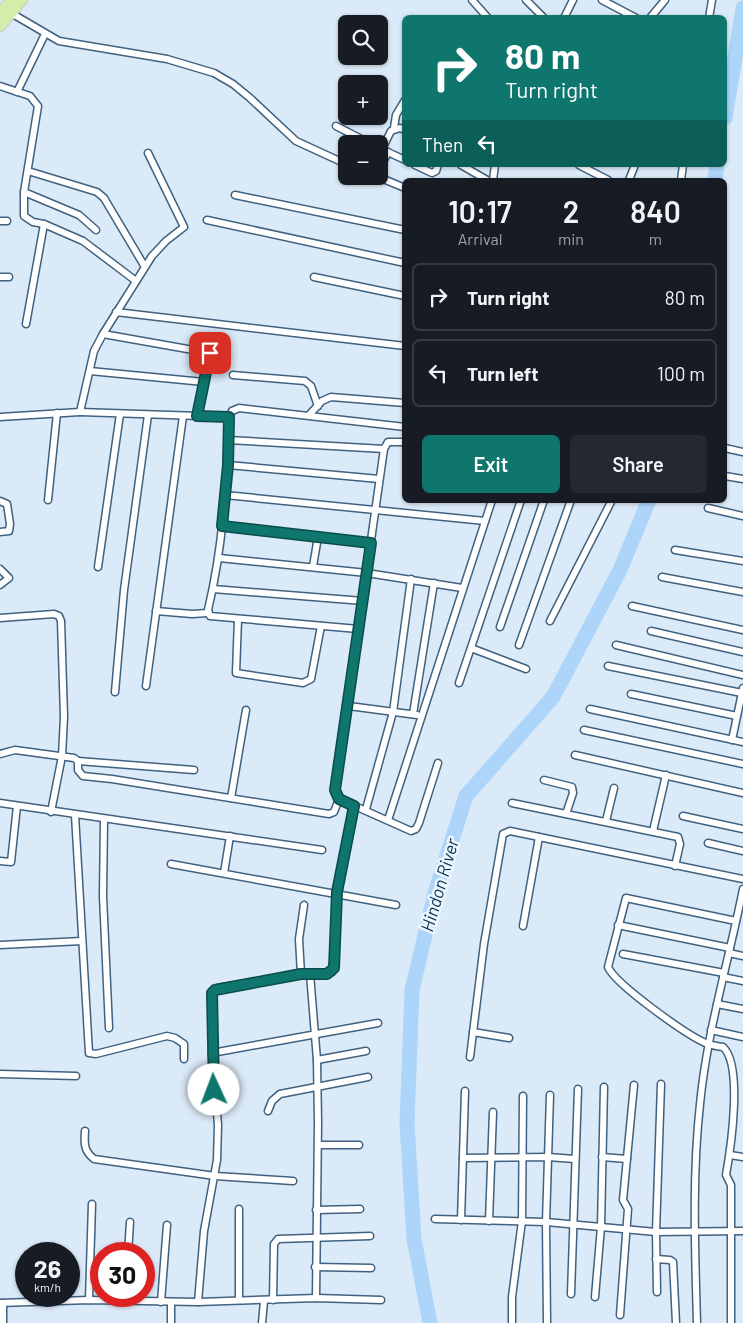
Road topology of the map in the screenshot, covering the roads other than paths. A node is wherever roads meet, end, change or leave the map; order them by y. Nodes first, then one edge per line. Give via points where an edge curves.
1 (11, 0) edge
2 (22, 0) edge
3 (472, 0) edge
4 (526, 0) edge
5 (573, 0) edge
6 (602, 0) edge
7 (664, 0) edge
8 (712, 0) edge
9 (611, 2) edge
10 (0, 13) edge
11 (11, 13) junction
12 (485, 15) edge
13 (541, 15) edge
14 (566, 15) edge
15 (631, 15) edge
16 (652, 15) edge
17 (710, 15) edge
18 (0, 26) edge
19 (45, 34) junction
20 (0, 86) edge
21 (16, 92) junction
22 (402, 105) edge
23 (336, 126) dead end
24 (394, 128) junction
25 (402, 129) edge
26 (354, 135) edge
27 (388, 137) edge
28 (388, 152) edge
29 (148, 153) dead end
30 (402, 159) edge
31 (338, 160) edge
32 (418, 167) edge
33 (437, 167) edge
34 (465, 167) edge
35 (583, 167) edge
36 (28, 171) junction
37 (484, 178) edge
38 (604, 178) edge
39 (388, 181) edge
40 (402, 187) edge
41 (24, 192) junction
42 (235, 194) dead end
43 (207, 220) dead end
44 (44, 224) junction
45 (402, 229) edge
46 (96, 230) dead end
47 (402, 262) edge
48 (144, 267) junction
49 (0, 277) edge
50 (9, 277) dead end
51 (314, 277) dead end
52 (136, 281) junction
53 (402, 295) edge
54 (116, 312) junction
55 (26, 324) dead end
56 (103, 334) junction
57 (402, 346) edge
58 (90, 371) junction
59 (232, 375) dead end
60 (204, 382) junction
61 (402, 403) edge
62 (318, 406) junction
63 (80, 412) junction
64 (58, 414) junction
65 (120, 414) junction
66 (148, 415) junction
67 (308, 415) junction
68 (182, 416) junction
69 (197, 416) junction
70 (0, 417) edge
71 (229, 417) junction
72 (402, 427) edge
73 (228, 440) junction
74 (402, 442) edge
75 (727, 448) edge
76 (384, 449) junction
77 (743, 452) edge
78 (228, 465) junction
79 (727, 476) edge
80 (379, 479) junction
81 (743, 479) edge
82 (225, 495) junction
83 (48, 500) dead end
84 (0, 501) edge
85 (491, 503) edge
86 (519, 503) edge
87 (543, 503) edge
88 (570, 503) edge
89 (610, 503) edge
90 (376, 508) junction
91 (708, 508) dead end
92 (743, 516) edge
93 (485, 521) junction
94 (222, 526) junction
95 (0, 532) edge
96 (318, 537) junction
97 (371, 543) junction
98 (675, 550) dead end
99 (219, 558) junction
100 (743, 561) edge
101 (313, 566) junction
102 (98, 567) dead end
103 (0, 569) edge
104 (367, 573) junction
105 (662, 577) dead end
106 (411, 579) junction
107 (434, 583) junction
108 (0, 585) edge
109 (462, 588) junction
110 (213, 589) junction
111 (743, 592) edge
112 (363, 602) junction
113 (632, 606) dead end
114 (156, 611) junction
115 (208, 613) junction
116 (0, 618) edge
117 (238, 620) junction
118 (550, 621) dead end
119 (321, 626) junction
120 (500, 627) dead end
121 (358, 629) junction
122 (743, 630) edge
123 (651, 631) dead end
124 (519, 645) dead end
125 (616, 645) dead end
126 (471, 648) junction
127 (743, 652) edge
128 (608, 666) dead end
129 (526, 669) dead end
130 (743, 674) edge
131 (460, 683) dead end
132 (146, 686) dead end
133 (742, 691) edge
134 (114, 692) dead end
135 (631, 694) dead end
136 (349, 706) junction
137 (590, 709) dead end
138 (246, 710) dead end
139 (392, 712) junction
140 (413, 714) junction
141 (421, 716) junction
142 (737, 716) junction
143 (584, 730) dead end
144 (732, 740) junction
145 (743, 742) edge
146 (0, 754) edge
147 (576, 754) dead end
148 (62, 756) junction
149 (78, 760) junction
150 (438, 763) dead end
151 (743, 764) edge
152 (194, 770) dead end
153 (666, 775) junction
154 (544, 780) dead end
155 (614, 788) dead end
156 (743, 793) edge
157 (231, 798) junction
158 (339, 799) junction
159 (512, 802) dead end
160 (0, 803) edge
161 (17, 806) junction
162 (354, 806) junction
163 (366, 809) junction
164 (51, 812) junction
165 (566, 814) junction
166 (75, 815) junction
167 (683, 816) dead end
168 (104, 818) junction
169 (388, 820) junction
170 (606, 821) junction
171 (743, 829) edge
172 (653, 831) junction
173 (230, 836) junction
174 (539, 837) junction
175 (708, 843) dead end
176 (322, 850) dead end
177 (743, 851) edge
178 (0, 861) edge
179 (171, 864) dead end
180 (675, 866) junction
181 (224, 873) junction
182 (743, 879) edge
183 (743, 888) edge
184 (337, 892) junction
185 (742, 903) edge
186 (304, 905) dead end
187 (396, 905) dead end
188 (736, 924) junction
189 (618, 925) junction
190 (523, 926) dead end
191 (743, 928) edge
192 (82, 941) junction
193 (0, 945) edge
194 (730, 951) junction
195 (624, 954) dead end
196 (743, 956) edge
197 (301, 974) junction
198 (310, 974) junction
199 (724, 975) junction
200 (743, 981) edge
201 (717, 1004) junction
202 (743, 1010) edge
203 (378, 1023) dead end
204 (109, 1028) dead end
205 (711, 1030) junction
206 (473, 1032) junction
207 (315, 1033) junction
208 (743, 1037) edge
209 (509, 1038) dead end
210 (708, 1045) junction
211 (366, 1051) dead end
212 (212, 1053) junction
213 (470, 1057) dead end
214 (184, 1058) dead end
215 (317, 1060) junction
216 (0, 1074) edge
217 (76, 1076) dead end
218 (368, 1077) dead end
219 (661, 1084) dead end
220 (634, 1085) dead end
221 (316, 1086) junction
222 (604, 1087) dead end
223 (578, 1089) dead end
224 (465, 1091) dead end
225 (550, 1095) dead end
226 (523, 1096) dead end
227 (268, 1111) dead end
228 (493, 1112) dead end
229 (85, 1131) dead end
230 (318, 1145) junction
231 (359, 1145) dead end
232 (730, 1155) junction
233 (521, 1157) junction
234 (548, 1157) junction
235 (602, 1157) junction
236 (743, 1157) edge
237 (463, 1158) junction
238 (491, 1158) junction
239 (627, 1158) junction
240 (575, 1159) junction
241 (215, 1176) junction
242 (293, 1181) dead end
243 (92, 1204) dead end
244 (360, 1208) dead end
245 (239, 1209) dead end
246 (316, 1210) junction
247 (435, 1219) dead end
248 (462, 1220) junction
249 (490, 1221) junction
250 (522, 1221) junction
251 (130, 1222) dead end
252 (546, 1222) junction
253 (574, 1224) junction
254 (167, 1225) dead end
255 (601, 1227) junction
256 (627, 1230) junction
257 (656, 1232) junction
258 (730, 1232) junction
259 (743, 1232) edge
260 (694, 1233) junction
261 (370, 1236) dead end
262 (316, 1238) junction
263 (129, 1242) edge
264 (656, 1259) junction
265 (316, 1268) junction
266 (371, 1268) dead end
267 (657, 1292) dead end
268 (571, 1294) dead end
269 (595, 1297) dead end
270 (316, 1298) junction
271 (239, 1299) junction
272 (89, 1300) joint
273 (273, 1300) junction
274 (380, 1300) dead end
275 (155, 1301) edge
276 (264, 1301) junction
277 (161, 1302) junction
278 (171, 1302) junction
279 (198, 1302) junction
280 (2, 1303) edge
281 (620, 1315) dead end
282 (2, 1323) edge
283 (171, 1323) edge
284 (262, 1323) edge
285 (512, 1323) edge
286 (547, 1323) edge
287 (676, 1323) edge
288 (697, 1323) edge
289 (732, 1323) edge

1 - 10 main road
2 - 11 main road
3 - 12 street
4 - 13 street
5 - 14 street
6 - 9 street
7 - 16 street
8 - 17 street
9 - 15 street
11 - 18 main road
11 - 19 street
19 - 21 street
19 - 31 street via 75,45 168,59 214,73 250,98 296,141
20 - 21 street
21 - 36 street via 34,98 38,106
22 - 24 street
23 - 26 street
24 - 25 street
24 - 27 street
28 - 30 street
29 - 48 street via 184,227 166,241
32 - 33 street via 432,173
34 - 37 street
35 - 38 street
36 - 41 street
36 - 48 street via 97,192 104,198
39 - 40 street
41 - 44 street via 24,216
41 - 46 street via 79,215
42 - 45 street
43 - 47 street
44 - 52 street via 83,241
44 - 55 street
48 - 52 street
49 - 50 street
51 - 53 street
52 - 54 street
54 - 56 street
54 - 57 street
56 - 58 street via 94,352
56 - 60 street via 210,353
58 - 60 street
58 - 63 street
59 - 62 street via 305,381 311,386
60 - 69 street
61 - 62 street via 331,397
62 - 67 street
63 - 64 street
63 - 65 street
64 - 70 street
64 - 83 street
65 - 66 street
65 - 102 street
66 - 68 street
66 - 134 street via 124,590
67 - 71 street via 239,408
67 - 72 street
68 - 69 street
68 - 114 street
69 - 71 street
71 - 73 street
73 - 76 street
73 - 78 street
74 - 76 street via 388,442
75 - 77 street
76 - 80 street
78 - 80 street
78 - 82 street
79 - 81 street
80 - 90 street
82 - 90 street
82 - 94 street
84 - 95 street via 7,504 10,524 8,531
85 - 93 street
86 - 126 street
87 - 120 street
88 - 124 street
89 - 118 street
90 - 93 street
90 - 97 street
91 - 92 street
93 - 109 street
94 - 96 street
94 - 99 street
96 - 97 street
96 - 101 street
97 - 104 street
98 - 100 street
99 - 101 street
99 - 110 street
101 - 104 street
103 - 108 street via 8,578
104 - 106 street
104 - 112 street
105 - 111 street
106 - 107 street
106 - 139 street
107 - 109 street
107 - 140 street
109 - 141 street
110 - 112 street
110 - 115 street
112 - 121 street
113 - 122 street
114 - 115 street
114 - 132 street
115 - 117 street via 216,618
116 - 148 street via 59,616
117 - 119 street
117 - 119 street via 236,673 303,683 312,679
119 - 121 street
121 - 136 street
123 - 127 street
125 - 130 street
126 - 129 street
126 - 131 street
128 - 133 street
133 - 142 street
135 - 142 street
136 - 139 street
136 - 158 street via 335,790
137 - 144 street
138 - 157 street
139 - 140 street
139 - 163 street
140 - 141 street
141 - 169 street
142 - 144 street
143 - 151 street
144 - 145 street
146 - 148 street via 15,750
147 - 153 street
148 - 149 street
148 - 164 street
149 - 152 street
149 - 157 street via 78,770 83,776
150 - 169 street via 416,829 406,830
153 - 156 street
153 - 172 street
154 - 165 street via 572,787
155 - 170 street
157 - 158 street via 329,814 334,812
158 - 162 street
159 - 165 street
160 - 161 street
161 - 164 street
161 - 178 street via 12,862
162 - 163 street
162 - 184 street
163 - 169 street
164 - 166 street
165 - 170 street
166 - 168 street
166 - 192 street
167 - 171 street
168 - 173 street
168 - 204 street via 103,896
170 - 172 street
172 - 180 street via 679,838
173 - 176 street
173 - 181 street
174 - 180 street
174 - 190 street
174 - 206 street via 510,831 502,836
175 - 177 street
179 - 181 street
180 - 182 street
181 - 184 street
183 - 185 street
184 - 187 street
184 - 198 street via 334,968 327,974
185 - 188 street
186 - 197 street via 299,939
188 - 189 street via 626,898
188 - 191 street
188 - 194 street
189 - 194 street
189 - 210 street via 608,969 651,1007
192 - 193 street
192 - 214 street via 89,1053 168,1036 184,1044
194 - 196 street
194 - 199 street
195 - 199 street
197 - 198 street
197 - 212 street via 215,990 212,993
198 - 207 street
199 - 200 street
199 - 201 street
201 - 202 street
201 - 205 street
203 - 207 street
205 - 208 street
205 - 210 street
206 - 209 street
206 - 213 street
207 - 212 street
207 - 215 street
210 - 232 street via 723,1047 734,1063 736,1081
210 - 260 street via 700,1104
211 - 215 street
212 - 241 street via 218,1125
215 - 221 street
216 - 217 street
218 - 221 street
219 - 257 street
220 - 239 street
221 - 227 street via 275,1096
221 - 230 street
222 - 235 street
223 - 240 street
224 - 237 street
225 - 234 street
226 - 233 street
228 - 238 street
229 - 241 street via 84,1147 94,1159
230 - 231 street
230 - 246 street
232 - 236 street
232 - 258 street via 726,1174 731,1185
233 - 234 street
233 - 238 street
233 - 250 street
234 - 240 street
234 - 252 street
235 - 239 street
235 - 255 street
237 - 238 street
237 - 248 street
238 - 249 street
239 - 256 street via 623,1200 628,1209
240 - 253 street
241 - 242 street
241 - 279 street via 204,1231
243 - 272 street
244 - 246 street
245 - 271 street
246 - 262 street
247 - 248 street
248 - 249 street
249 - 250 street
250 - 252 street
250 - 285 street via 512,1297
251 - 263 street
252 - 253 street
252 - 286 street
253 - 255 street
253 - 268 street
254 - 277 street
255 - 256 street
255 - 269 street
256 - 257 street
256 - 281 street
257 - 260 street
257 - 264 street
258 - 259 street
258 - 260 street
258 - 289 street
260 - 288 street
261 - 262 street
262 - 265 street
262 - 273 street via 276,1240
264 - 267 street
264 - 287 street via 673,1262
265 - 266 street
265 - 270 street
270 - 273 street
270 - 274 street
271 - 276 street
271 - 279 street
272 - 280 street
273 - 276 street
275 - 277 street
276 - 284 street
277 - 278 street
278 - 279 street
278 - 283 street
280 - 282 street

